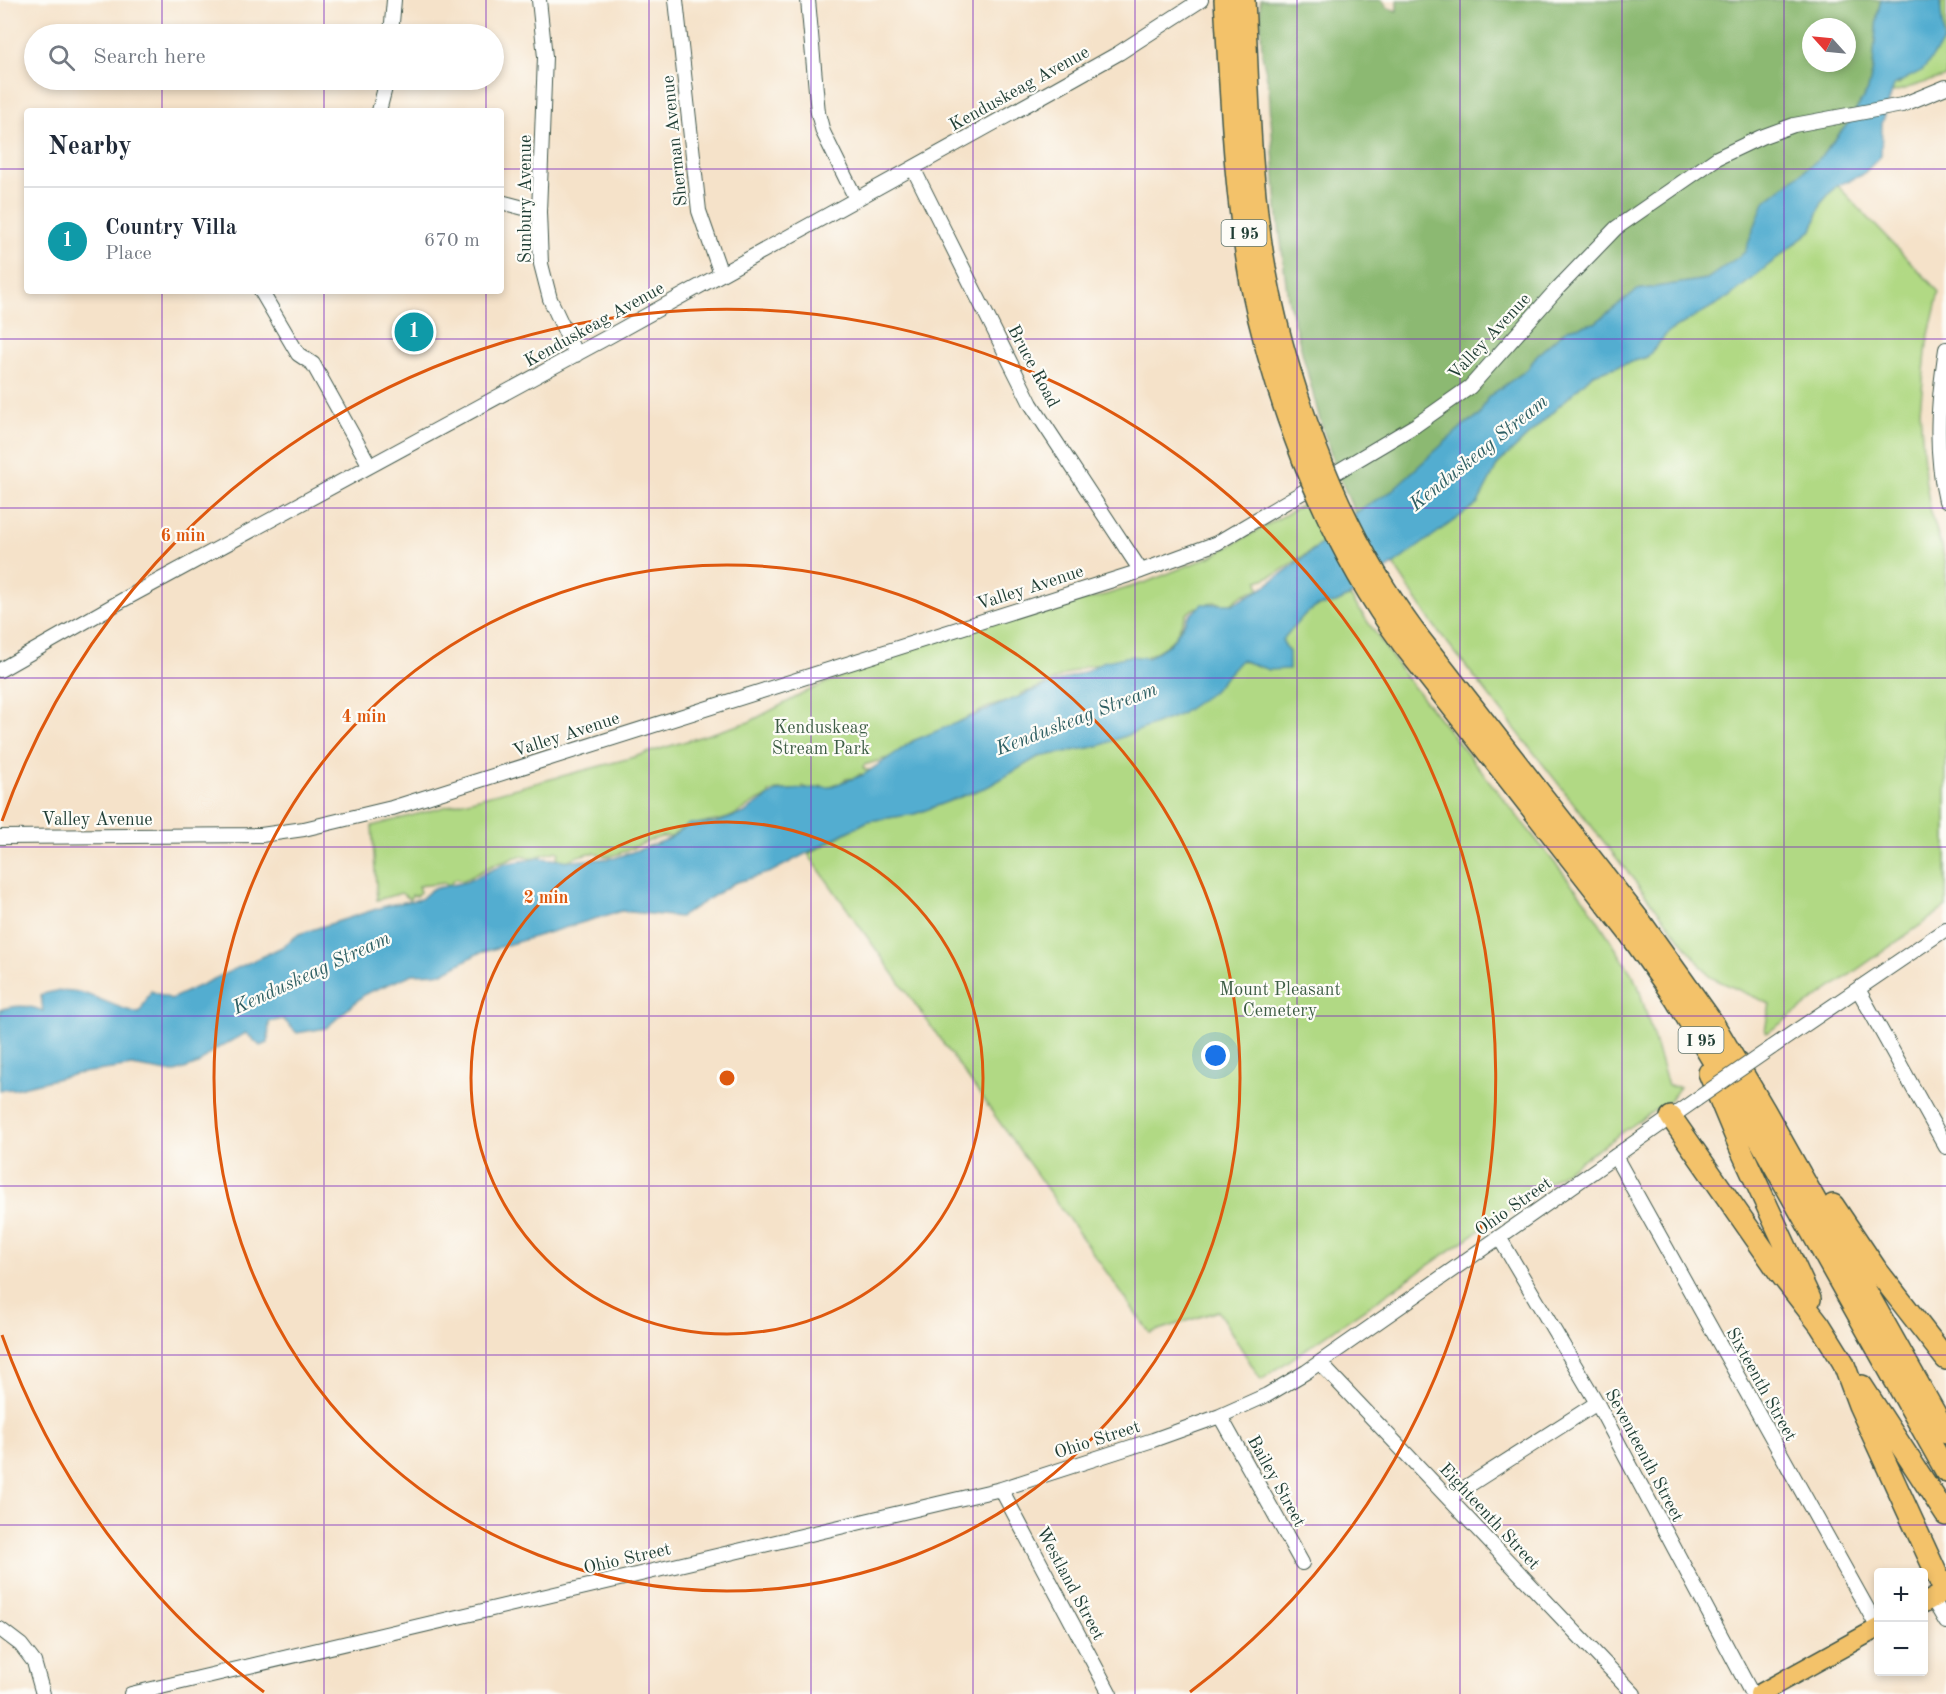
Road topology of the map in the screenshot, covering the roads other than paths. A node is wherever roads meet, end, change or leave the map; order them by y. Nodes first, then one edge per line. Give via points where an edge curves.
1 (394, 0) edge
2 (539, 0) edge
3 (676, 0) edge
4 (808, 0) edge
5 (1201, 0) edge
6 (1225, 0) edge
7 (1244, 0) edge
8 (393, 24) edge
9 (1946, 87) edge
10 (384, 90) edge
11 (380, 108) edge
12 (913, 168) junction
13 (856, 199) junction
14 (504, 203) edge
15 (539, 212) junction
16 (721, 274) junction
17 (263, 294) edge
18 (1946, 349) edge
19 (576, 355) junction
20 (1309, 453) junction
21 (370, 466) junction
22 (1946, 501) edge
23 (1141, 571) junction
24 (1409, 638) junction
25 (0, 670) edge
26 (0, 837) edge
27 (1946, 929) edge
28 (1630, 934) junction
29 (1858, 988) junction
30 (1765, 1111) junction
31 (1671, 1117) junction
32 (1946, 1148) edge
33 (1615, 1156) junction
34 (1499, 1237) junction
35 (1820, 1325) junction
36 (1946, 1359) edge
37 (1843, 1362) junction
38 (1320, 1363) junction
39 (1597, 1403) junction
40 (1220, 1416) junction
41 (1946, 1432) edge
42 (1946, 1471) edge
43 (1000, 1489) junction
44 (1449, 1498) junction
45 (1946, 1515) edge
46 (1302, 1563) dead end
47 (1937, 1596) edge
48 (1875, 1622) edge
49 (1946, 1622) edge
50 (0, 1629) edge
51 (1874, 1630) edge
52 (43, 1694) edge
53 (131, 1694) edge
54 (1110, 1694) edge
55 (1634, 1694) edge
56 (1752, 1694) edge
57 (1759, 1694) edge

1 - 8 street
2 - 15 street, Sunbury Avenue via 544,57
3 - 16 street, Sherman Avenue via 699,211
4 - 13 street via 818,113 823,132
5 - 12 street, Kenduskeag Avenue via 1077,77
6 - 20 highway, I 95 via 1237,176 1249,270 1270,359
7 - 20 highway, I 95 via 1253,178 1264,264
9 - 23 street, Valley Avenue via 1902,105 1794,125 1717,158 1617,228 1470,387 1416,425 1217,543
10 - 11 street
12 - 13 street, Kenduskeag Avenue
12 - 23 street, Bruce Road via 1031,404
13 - 16 street, Kenduskeag Avenue
14 - 15 street
15 - 19 street, Sunbury Avenue via 546,286
16 - 19 street, Kenduskeag Avenue
17 - 21 street via 298,354 313,364
18 - 22 street via 1937,439
19 - 21 street, Kenduskeag Avenue
20 - 24 highway, I 95, bridge
21 - 25 street, Kenduskeag Avenue
23 - 26 street, Valley Avenue via 340,822 246,836
24 - 28 highway, I 95
24 - 30 highway, I 95 via 1661,949 1719,1032
27 - 29 street, Ohio Street
28 - 35 highway via 1701,1054
28 - 42 highway, I 95 via 1726,1081
29 - 31 street, Ohio Street, bridge
29 - 32 street
30 - 36 highway
30 - 41 highway, I 95
31 - 33 street, Ohio Street
31 - 35 highway
33 - 34 street, Ohio Street
33 - 48 street, Sixteenth Street
34 - 38 street, Ohio Street
34 - 39 street, Seventeenth Street
35 - 37 highway
37 - 45 highway
37 - 47 highway
38 - 40 street, Ohio Street via 1267,1395
38 - 44 street, Eighteenth Street
39 - 44 street
39 - 56 street, Seventeenth Street
40 - 43 street, Ohio Street
40 - 46 street, Bailey Street
43 - 53 street, Ohio Street
43 - 54 street, Westland Street
44 - 55 street, Eighteenth Street
47 - 49 street
50 - 52 street via 21,1645 34,1662
51 - 57 main road

